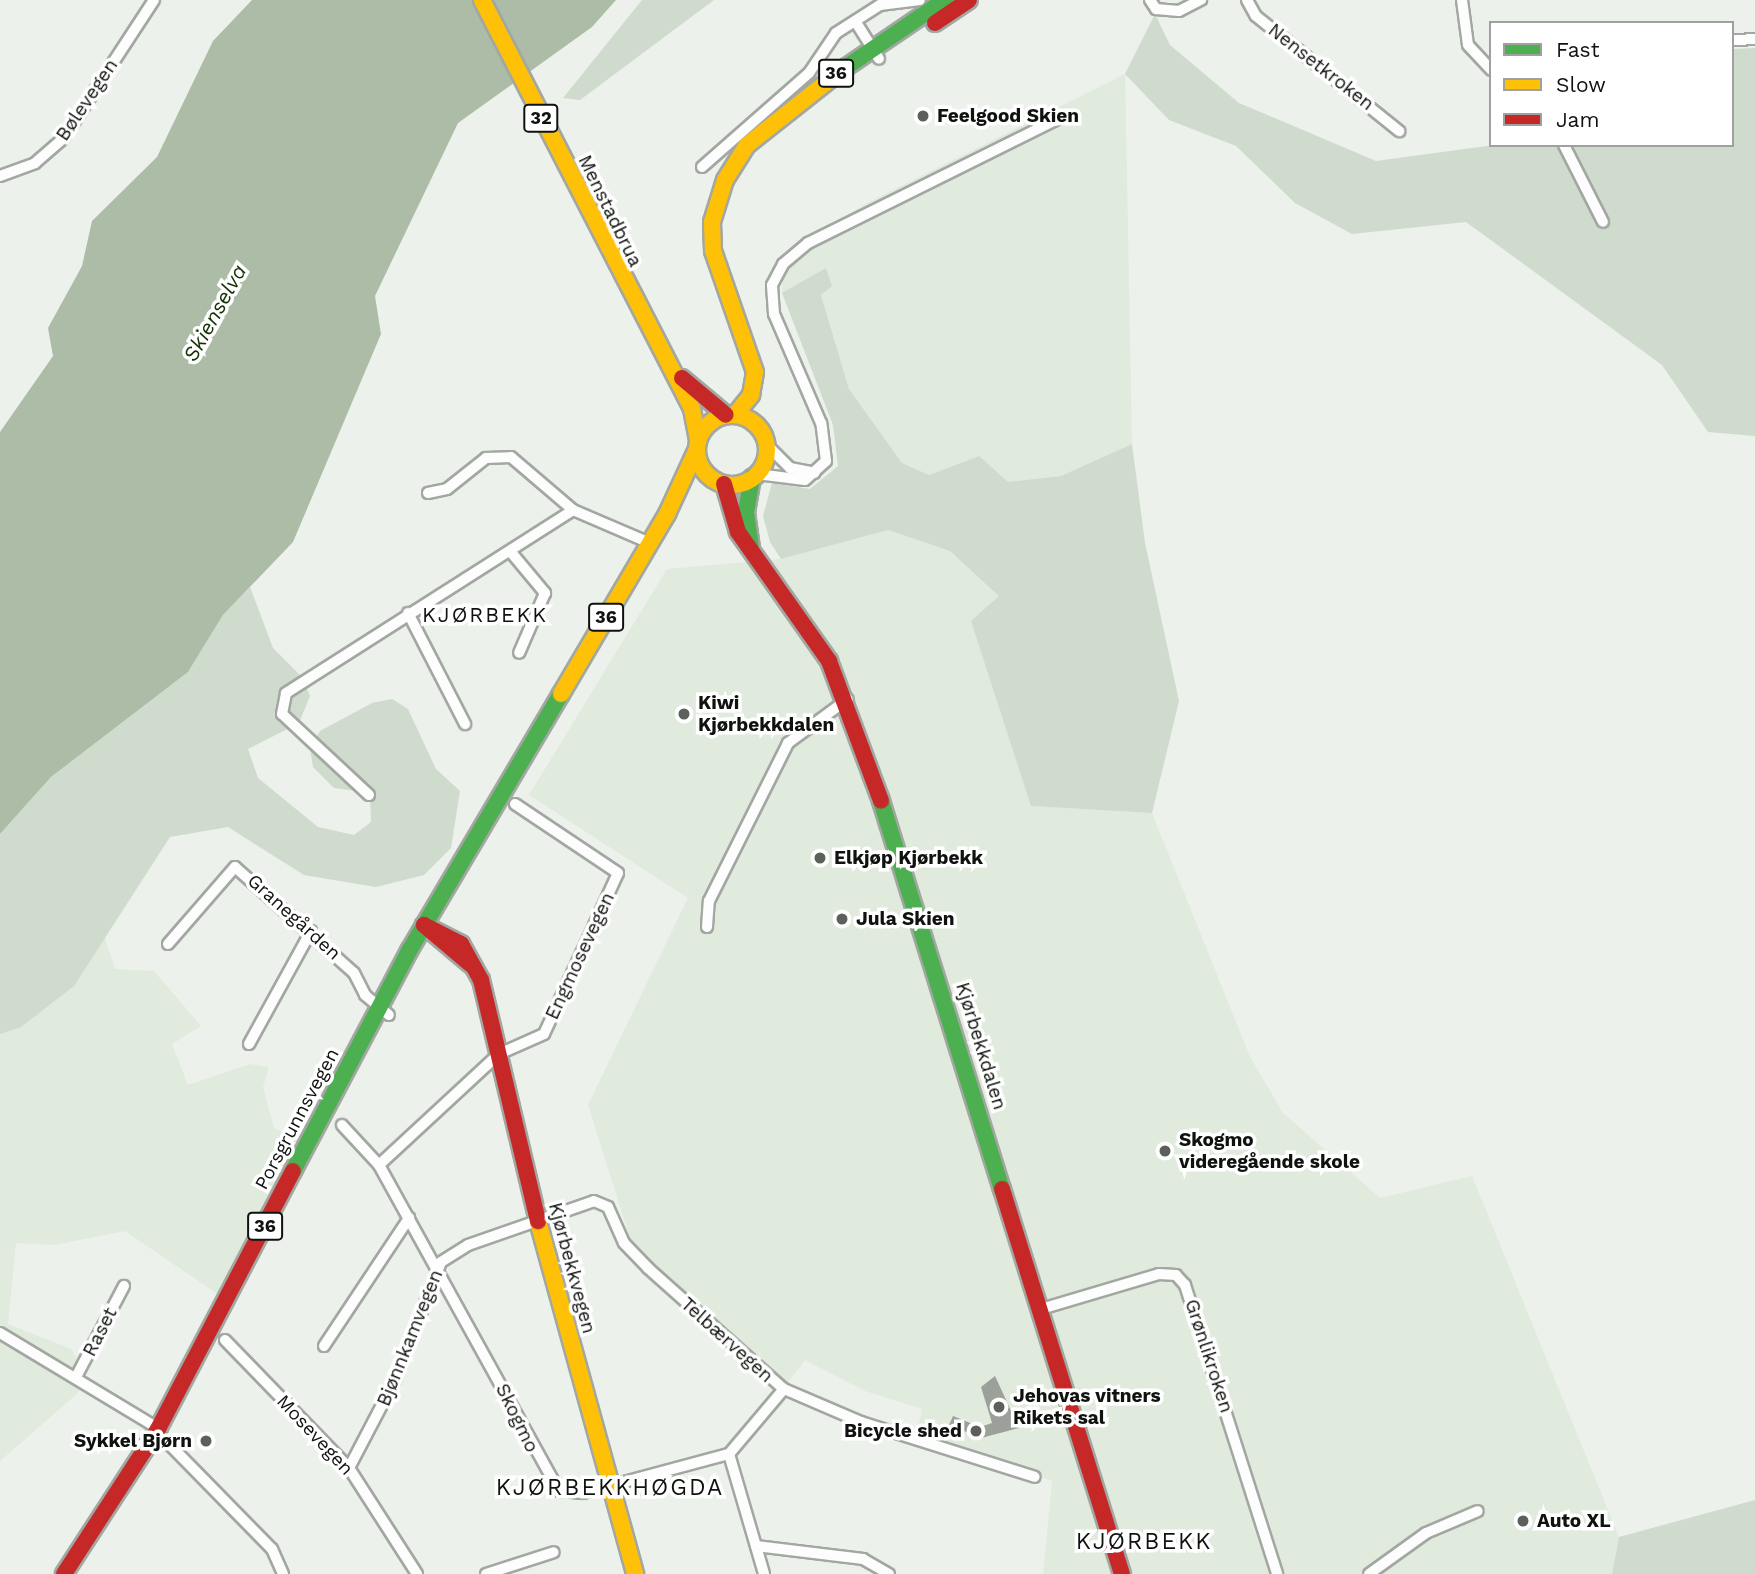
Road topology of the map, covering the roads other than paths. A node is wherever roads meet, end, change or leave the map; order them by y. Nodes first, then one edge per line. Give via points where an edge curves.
1 (154, 0) edge
2 (482, 0) edge
3 (920, 0) edge
4 (945, 0) edge
5 (970, 0) edge
6 (1150, 0) edge
7 (1200, 0) edge
8 (1247, 0) edge
9 (1460, 1) edge
10 (857, 24) junction
11 (1755, 39) edge
12 (1734, 40) edge
13 (875, 54) junction
14 (1489, 67) edge
15 (1056, 120) dead end
16 (1399, 131) dead end
17 (1565, 147) edge
18 (702, 167) dead end
19 (0, 176) edge
20 (1604, 222) dead end
21 (733, 309) junction
22 (667, 363) junction
23 (731, 415) junction
24 (759, 427) junction
25 (766, 444) junction
26 (698, 445) junction
27 (815, 473) junction
28 (754, 476) junction
29 (720, 482) junction
30 (428, 493) dead end
31 (573, 510) junction
32 (667, 514) junction
33 (650, 542) junction
34 (510, 551) junction
35 (752, 554) junction
36 (408, 613) junction
37 (519, 653) dead end
38 (848, 699) junction
39 (465, 724) dead end
40 (369, 795) dead end
41 (515, 804) dead end
42 (707, 927) dead end
43 (431, 930) junction
44 (311, 931) junction
45 (168, 944) dead end
46 (384, 1011) junction
47 (249, 1044) dead end
48 (499, 1054) junction
49 (342, 1125) dead end
50 (379, 1166) junction
51 (409, 1218) junction
52 (538, 1223) junction
53 (438, 1267) junction
54 (124, 1286) dead end
55 (1041, 1309) junction
56 (0, 1333) edge
57 (225, 1340) dead end
58 (324, 1346) dead end
59 (76, 1377) junction
60 (784, 1390) junction
61 (163, 1435) junction
62 (729, 1454) junction
63 (349, 1468) junction
64 (1035, 1477) dead end
65 (611, 1486) junction
66 (1478, 1511) dead end
67 (756, 1546) junction
68 (554, 1552) dead end
69 (65, 1574) edge
70 (78, 1574) edge
71 (283, 1574) edge
72 (417, 1574) edge
73 (486, 1574) edge
74 (635, 1574) edge
75 (764, 1574) edge
76 (889, 1574) edge
77 (1122, 1574) edge
78 (1277, 1574) edge
79 (1369, 1574) edge

1 - 19 street, Bølevegen via 63,139 35,163
2 - 22 main road, Menstadbrua / 32
3 - 10 street via 880,5
4 - 13 main road, 36
5 - 13 main road, 36
6 - 7 street via 1156,9 1179,11
8 - 16 street, Nensetkroken via 1256,16
9 - 14 street via 1468,45
10 - 13 street
10 - 18 street via 836,33 809,73
11 - 12 street
13 - 21 main road, 36 via 788,107 738,159 712,222 715,264
15 - 27 street via 808,243 783,264 772,285 774,314 828,444 826,461
17 - 20 street
21 - 23 main road, 36 via 755,372 751,395
21 - 24 main road, 36 via 767,381
22 - 23 main road, Menstadbrua / 32
22 - 26 main road, Menstadbrua / 32 via 692,410
23 - 24 main road
23 - 26 main road, 36 via 706,427
24 - 25 main road
25 - 27 street via 790,468
25 - 28 main road
26 - 29 main road via 705,471
26 - 32 main road, Porsgrunnsvegen / 36
27 - 28 street via 805,480
28 - 29 main road, 36
28 - 35 main road, Kjørbekkdalen via 746,512
29 - 32 main road, Porsgrunnsvegen / 36
29 - 35 main road, Kjørbekkdalen via 738,532
30 - 31 street via 447,489 486,458 512,457
31 - 33 street
31 - 34 street
32 - 33 main road, Porsgrunnsvegen / 36
33 - 43 main road, Porsgrunnsvegen / 36
34 - 36 street
34 - 37 street via 545,593
35 - 38 main road, Kjørbekkdalen via 818,644
36 - 39 street
36 - 40 street via 286,693 280,705 290,722
38 - 42 street via 788,743 709,901
38 - 55 main road, Kjørbekkdalen
41 - 48 street, Engmosevegen via 618,873 544,1034
43 - 46 main road, Porsgrunnsvegen / 36
43 - 48 main road, Kjørbekkvegen via 477,970
44 - 45 street, Granegården via 236,867
44 - 46 street, Granegården
44 - 47 street
46 - 61 main road, Porsgrunnsvegen / 36
48 - 50 street, Engmosevegen
48 - 52 main road, Kjørbekkvegen
49 - 50 street, Skogmo
50 - 51 street, Skogmo
51 - 53 street, Skogmo
51 - 58 street
52 - 53 street, Bjønnkamvegen via 468,1245
52 - 60 street, Telbærvegen via 601,1202 648,1268
52 - 65 main road, Kjørbekkvegen
53 - 63 street, Bjønnkamvegen via 397,1378
53 - 65 street, Skogmo via 546,1476 569,1495
54 - 59 street, Raset
55 - 77 main road, Kjørbekkdalen
55 - 78 street, Grønlikroken via 1159,1274 1176,1275 1185,1285
56 - 59 street, Raset
57 - 63 street, Mosevegen
59 - 61 street, Raset
60 - 62 street
60 - 64 street, Telbærvegen via 841,1415
61 - 69 main road, Porsgrunnsvegen / 36
61 - 70 main road, Porsgrunnsvegen / 36
61 - 71 street, Raset via 263,1538
62 - 65 street, Skogmo
62 - 67 street
63 - 72 street, Mosevegen
65 - 74 main road, Kjørbekkvegen
66 - 79 street via 1426,1533
67 - 75 street
67 - 76 street via 863,1559
68 - 73 street

